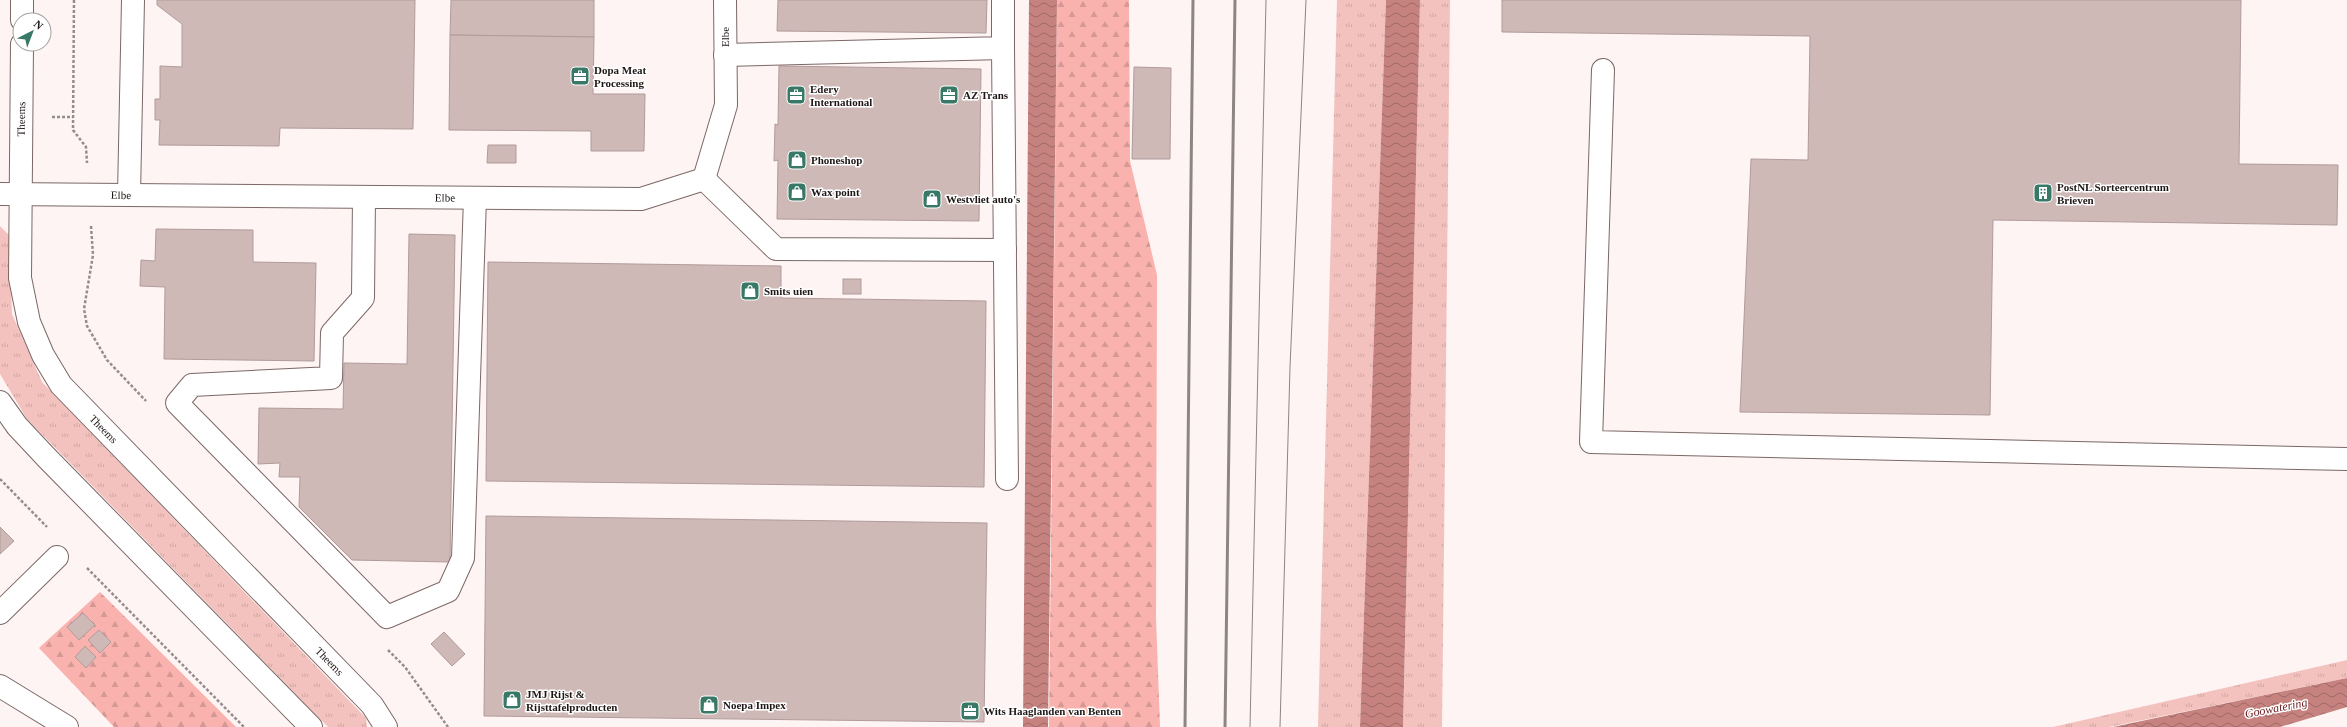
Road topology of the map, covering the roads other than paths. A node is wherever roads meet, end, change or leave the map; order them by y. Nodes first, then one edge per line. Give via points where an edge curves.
1 (22, 0) edge
2 (133, 0) edge
3 (725, 0) edge
4 (1003, 0) edge
5 (22, 12) edge
6 (1003, 48) junction
7 (21, 52) edge
8 (725, 55) junction
9 (1603, 70) dead end
10 (704, 179) junction
11 (10, 194) edge
12 (129, 195) junction
13 (364, 197) junction
14 (475, 198) junction
15 (1005, 250) junction
16 (0, 402) edge
17 (2347, 459) edge
18 (1007, 479) dead end
19 (57, 557) dead end
20 (0, 613) edge
21 (0, 686) edge
22 (67, 727) edge
23 (311, 727) edge
24 (386, 727) edge

1 - 5 street
2 - 12 street
3 - 8 street, Elbe
4 - 6 street
6 - 8 street
6 - 15 street
7 - 11 street, Theems
8 - 10 street, Elbe via 726,105
9 - 17 street via 1591,442
10 - 14 street, Elbe via 641,199
10 - 15 street via 776,249
11 - 12 street, Elbe
11 - 24 street, Theems via 28,322 43,355 61,385 372,705
12 - 13 street, Elbe
13 - 14 street, Elbe
13 - 14 street via 363,298 332,333 331,378 192,385 177,403 387,617 448,591 463,558
15 - 18 street
16 - 23 street via 36,447
19 - 20 street
21 - 22 street

